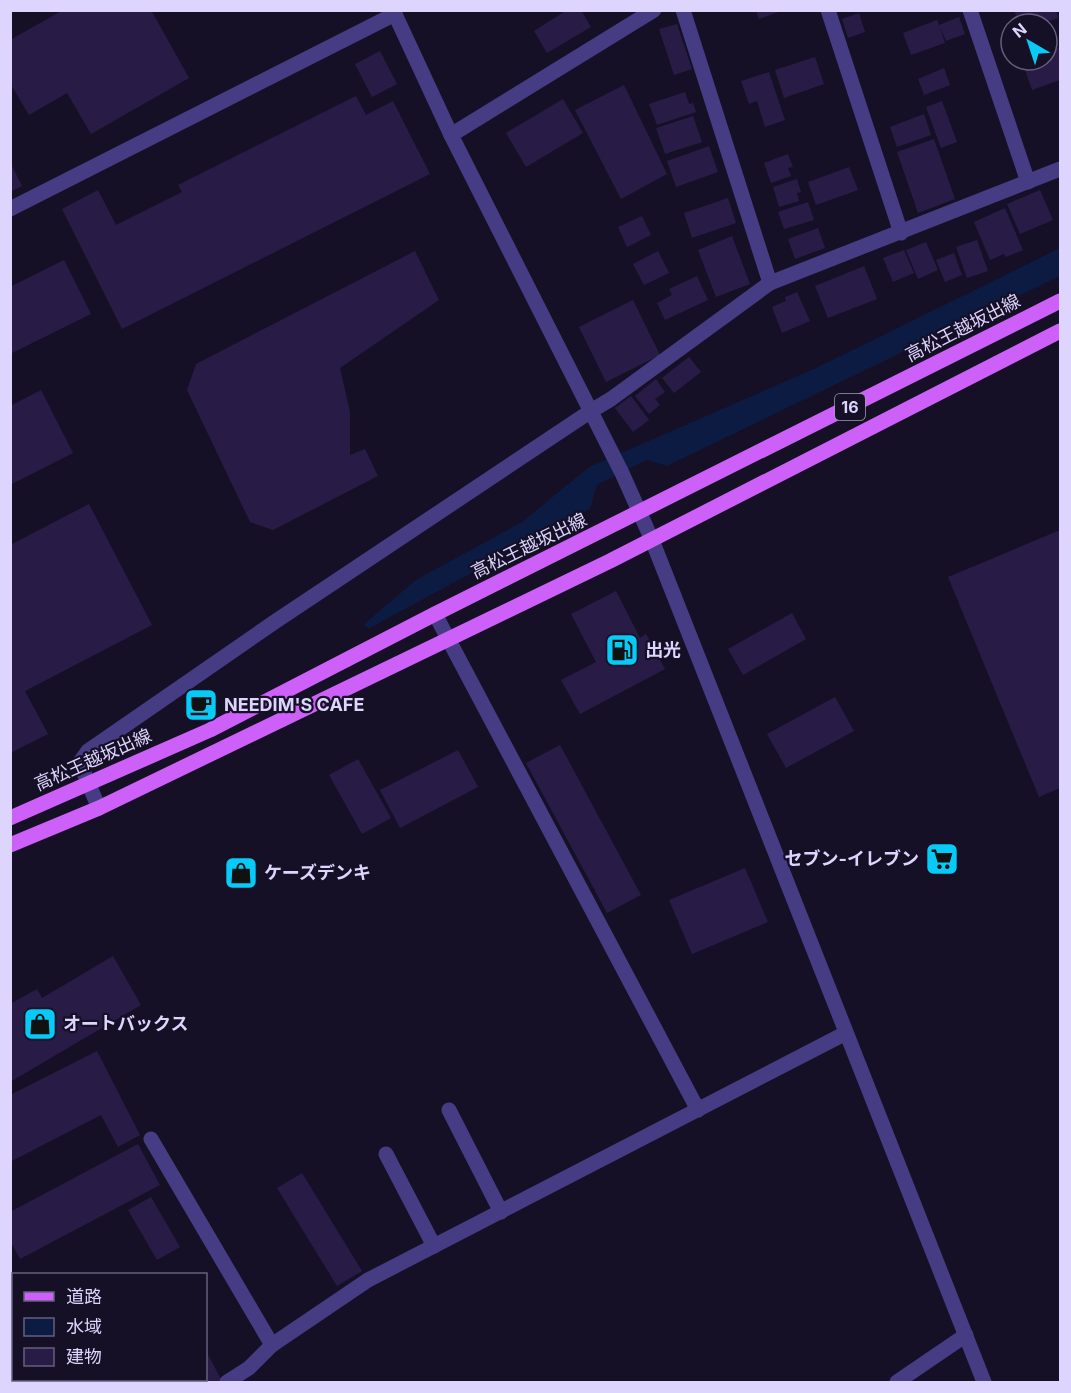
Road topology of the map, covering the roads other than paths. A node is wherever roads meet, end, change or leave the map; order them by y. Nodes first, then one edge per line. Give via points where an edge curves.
1 (654, 10) edge
2 (683, 10) edge
3 (828, 10) edge
4 (970, 10) edge
5 (394, 12) edge
6 (451, 135) junction
7 (1060, 169) edge
8 (1028, 182) junction
9 (10, 209) edge
10 (901, 233) junction
11 (770, 283) junction
12 (1060, 302) edge
13 (1060, 331) edge
14 (591, 411) junction
15 (640, 513) junction
16 (652, 540) junction
17 (435, 614) junction
18 (449, 639) junction
19 (88, 783) junction
20 (99, 808) junction
21 (10, 818) edge
22 (10, 845) edge
23 (846, 1033) junction
24 (449, 1110) dead end
25 (698, 1110) junction
26 (151, 1139) dead end
27 (386, 1154) dead end
28 (501, 1212) junction
29 (434, 1246) junction
30 (966, 1335) junction
31 (272, 1345) junction
32 (227, 1383) edge
33 (897, 1383) edge
34 (984, 1383) edge

1 - 6 street
2 - 11 street
3 - 10 street
4 - 8 street
5 - 6 street
5 - 9 street
6 - 14 street
7 - 8 street
8 - 10 street
10 - 11 street
11 - 14 street
12 - 15 main road, 高松王越坂出線 / 16
13 - 16 main road, 16
14 - 15 street
14 - 19 street via 88,751 80,762
15 - 16 street
15 - 17 main road, 高松王越坂出線 / 16
16 - 18 main road, 16
16 - 23 street
17 - 18 street
17 - 19 main road, 高松王越坂出線 / 16 via 210,730
18 - 20 main road, 16
18 - 25 street
19 - 20 street
19 - 21 main road, 高松王越坂出線 / 16
20 - 22 main road, 16
23 - 25 street
23 - 30 street
24 - 28 street
25 - 28 street
26 - 31 street
27 - 29 street
28 - 29 street
29 - 31 street via 368,1280
30 - 33 street
30 - 34 street
31 - 32 street

